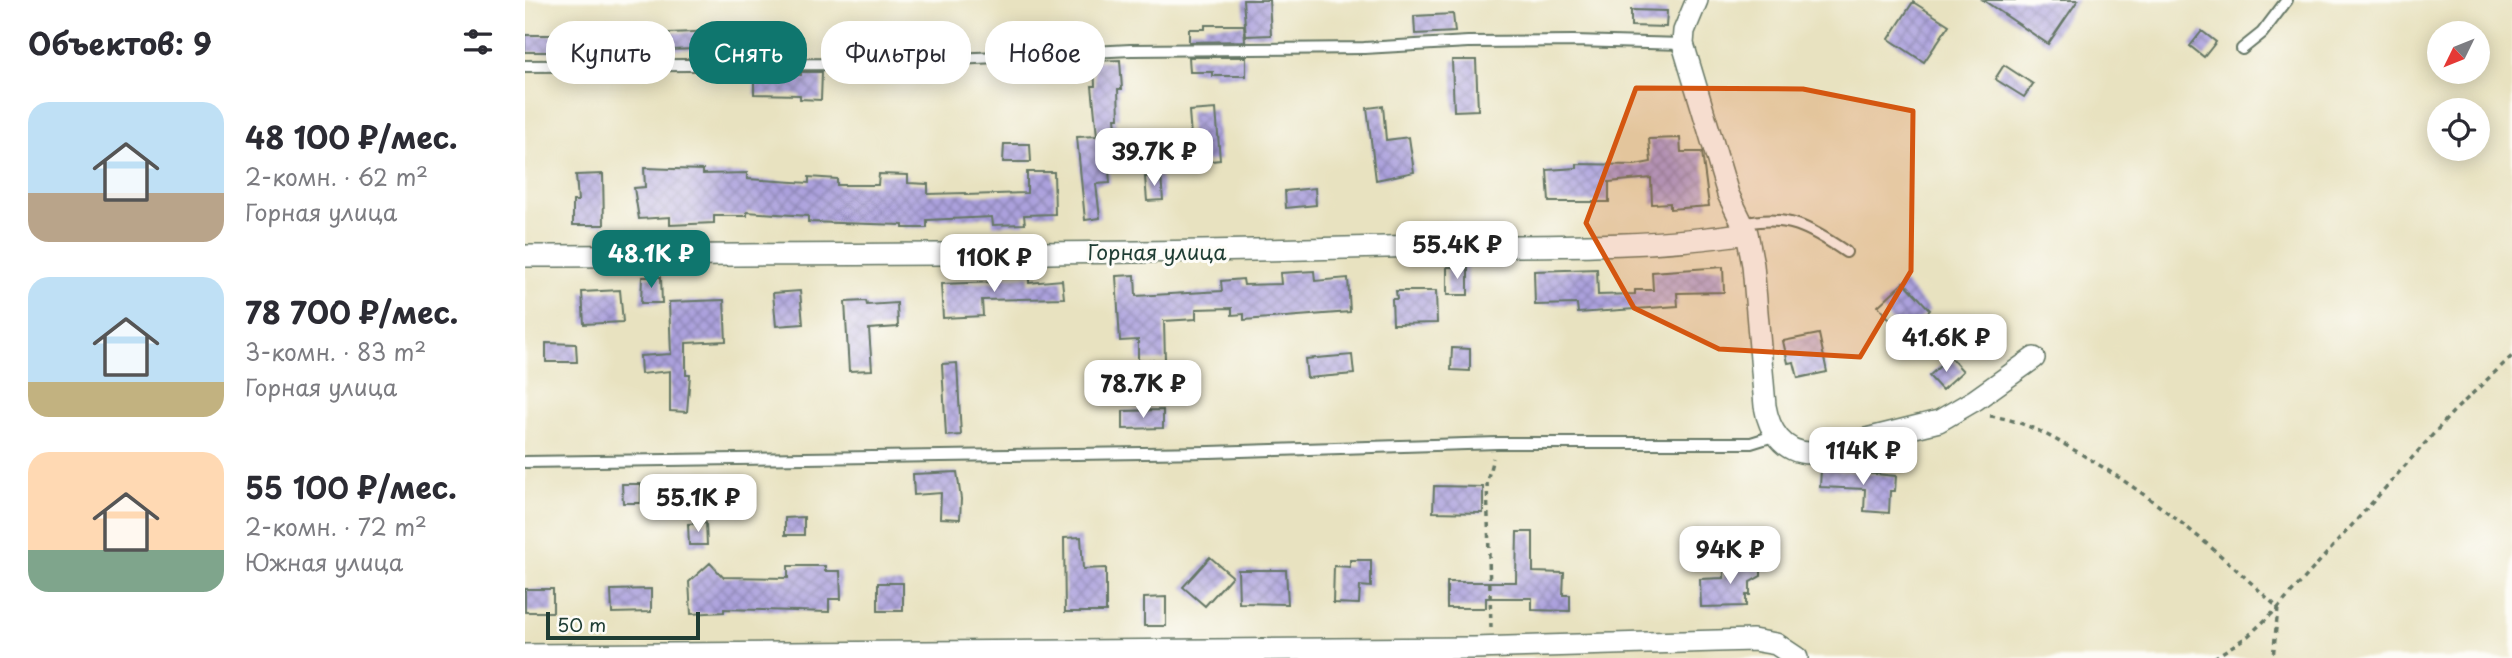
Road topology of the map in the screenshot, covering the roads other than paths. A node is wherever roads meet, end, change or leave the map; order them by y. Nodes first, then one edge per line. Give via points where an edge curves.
1 (1697, 0) edge
2 (2287, 0) edge
3 (1683, 44) junction
4 (2242, 49) dead end
5 (525, 66) edge
6 (1745, 228) junction
7 (1846, 252) dead end
8 (525, 256) edge
9 (2034, 358) dead end
10 (1777, 435) junction
11 (525, 462) edge
12 (525, 655) edge
13 (1797, 658) edge

1 - 3 street
2 - 4 lane via 2262,33
3 - 5 lane via 1468,42 1364,48 1131,50 858,64
3 - 6 street via 1728,194
6 - 7 lane via 1767,219 1795,223
6 - 8 street, Горная улица via 1709,239 1259,251
6 - 10 street via 1753,265 1765,406
9 - 10 street via 1939,421 1810,453 1794,451
10 - 11 lane via 1751,443 1498,443
12 - 13 street via 1491,648 1753,640 1776,644

